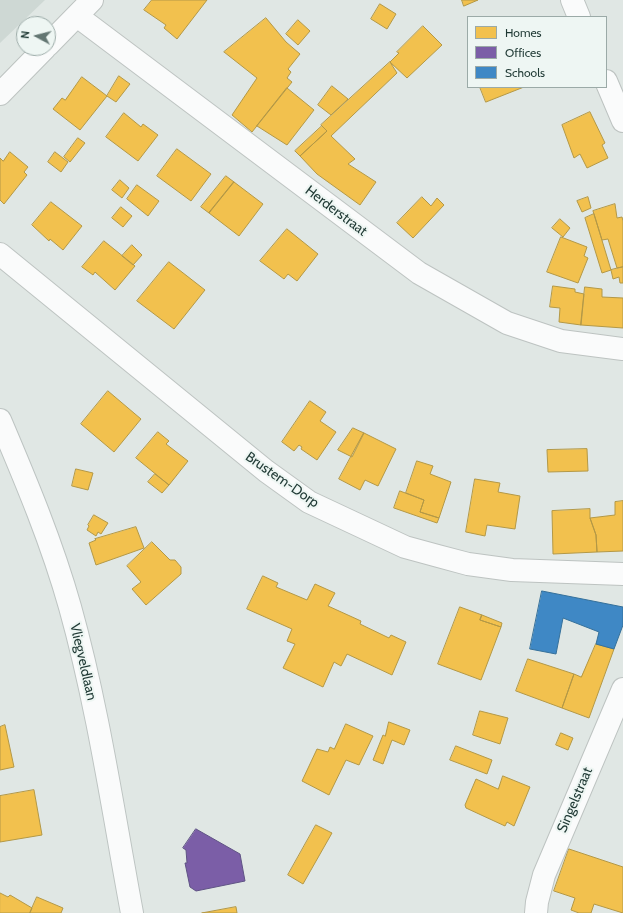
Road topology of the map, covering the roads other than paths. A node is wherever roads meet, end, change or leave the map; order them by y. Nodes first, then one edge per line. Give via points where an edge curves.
1 (92, 0) edge
2 (572, 0) edge
3 (77, 16) junction
4 (579, 16) edge
5 (56, 37) edge
6 (37, 56) edge
7 (607, 83) edge
8 (0, 94) edge
9 (623, 121) edge
10 (0, 254) edge
11 (623, 349) edge
12 (0, 420) edge
13 (623, 574) edge
14 (623, 689) edge
15 (132, 913) edge
16 (536, 913) edge

1 - 3 street
2 - 4 street
3 - 5 street
3 - 11 street, Herderstraat via 419,273 507,323 561,341
6 - 8 street
7 - 9 street
10 - 13 street, Brustem-Dorp via 266,471 309,502 405,546 468,564 512,570
12 - 15 street, Vliegveldlaan via 47,536 70,607 99,736
14 - 16 street, Singelstraat via 544,875

